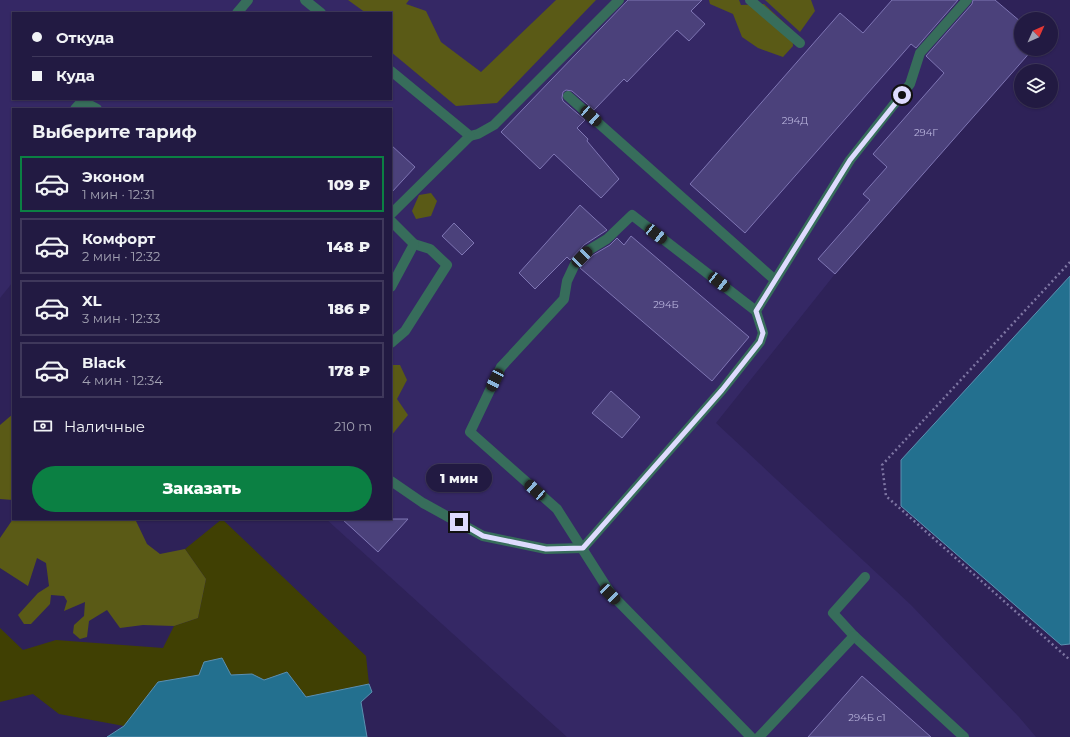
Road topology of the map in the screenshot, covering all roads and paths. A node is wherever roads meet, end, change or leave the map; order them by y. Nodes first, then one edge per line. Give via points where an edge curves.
1 (248, 0) edge
2 (306, 0) edge
3 (619, 0) edge
4 (750, 0) edge
5 (967, 0) edge
6 (238, 12) edge
7 (320, 12) edge
8 (800, 43) dead end
9 (392, 72) edge
10 (568, 96) dead end
11 (76, 108) edge
12 (95, 108) edge
13 (470, 136) junction
14 (392, 213) edge
15 (392, 222) edge
16 (414, 244) junction
17 (1070, 262) edge
18 (775, 280) junction
19 (392, 285) edge
20 (756, 311) junction
21 (392, 342) edge
22 (392, 482) edge
23 (583, 548) junction
24 (865, 577) dead end
25 (854, 636) junction
26 (1070, 660) edge
27 (751, 737) edge
28 (759, 737) edge
29 (964, 737) edge

1 - 6 lane
2 - 7 lane
3 - 13 lane via 494,125
4 - 8 lane
5 - 18 lane via 920,52 910,84 850,160
9 - 13 lane
10 - 18 lane
11 - 12 lane via 82,101
13 - 14 lane
15 - 16 lane
16 - 19 lane
16 - 21 lane via 430,249 447,266 405,331
17 - 26 path via 882,465 886,496
18 - 20 lane
20 - 23 lane via 763,333 760,342 722,390
20 - 23 lane via 632,215 575,264 567,281 564,299 501,367 470,432 557,509
22 - 23 lane via 483,536 546,549
23 - 27 lane via 610,594
24 - 25 lane via 833,613
25 - 28 lane
25 - 29 lane

